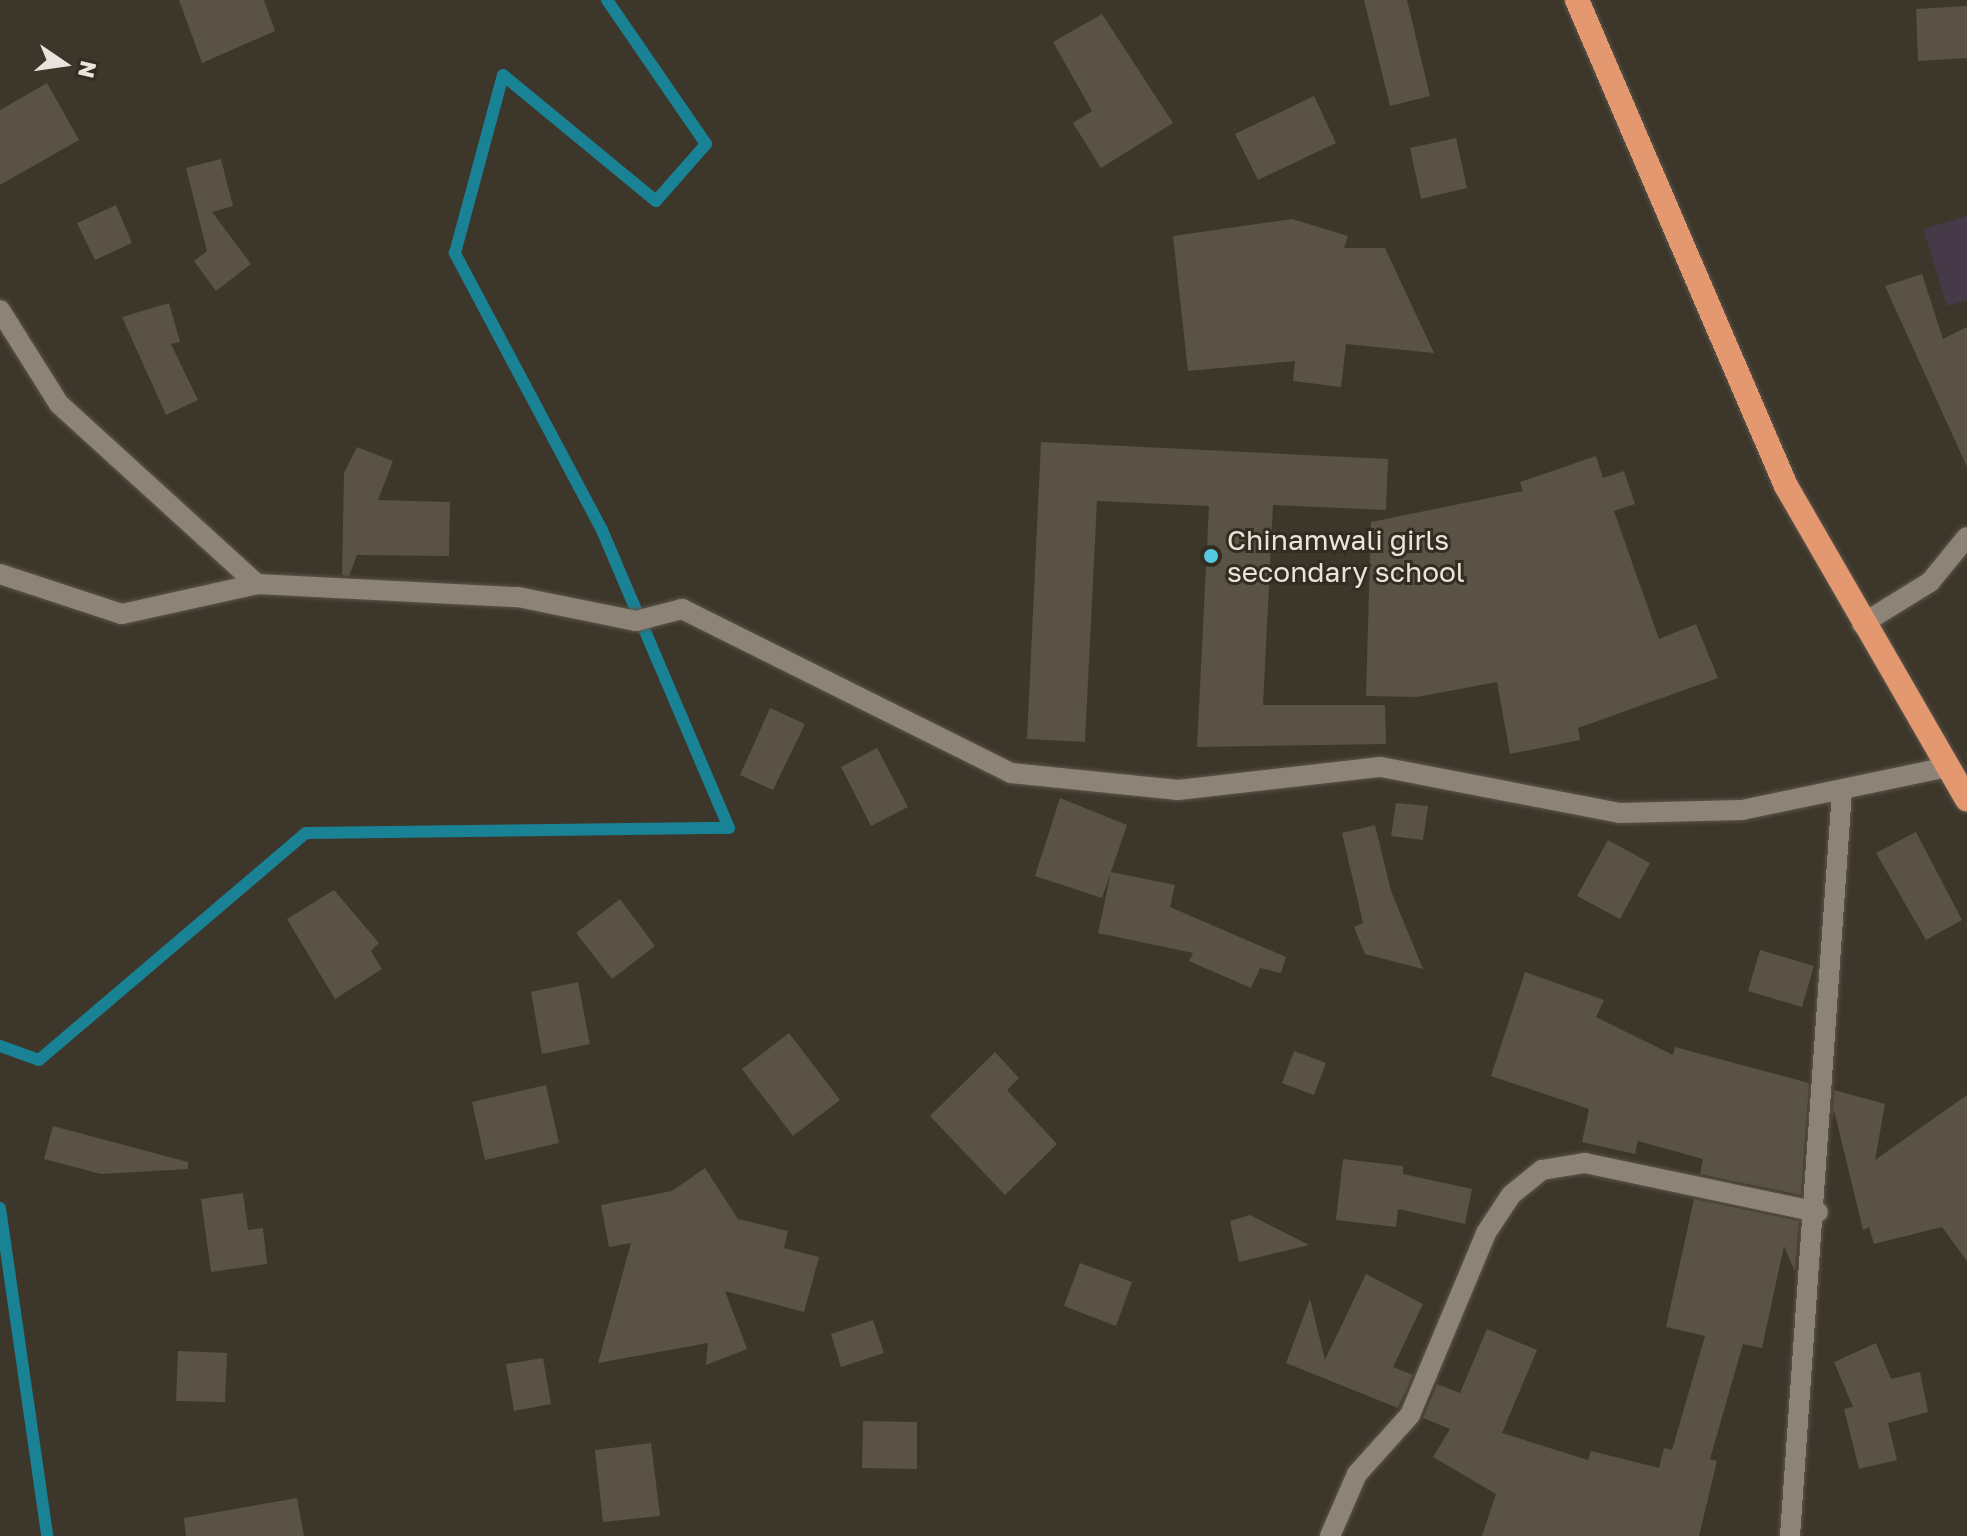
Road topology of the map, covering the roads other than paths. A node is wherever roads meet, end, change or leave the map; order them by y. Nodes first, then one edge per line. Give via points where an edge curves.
1 (1577, 0) edge
2 (0, 310) edge
3 (1967, 537) edge
4 (0, 574) edge
5 (257, 584) junction
6 (1862, 624) junction
7 (1947, 767) junction
8 (1842, 790) junction
9 (1967, 799) edge
10 (1818, 1212) junction
11 (1330, 1536) edge
12 (1790, 1536) edge

1 - 6 highway via 1786,486
2 - 5 street via 59,404
3 - 6 street via 1930,582
4 - 5 street via 122,614
5 - 8 street via 518,597 636,621 682,609 976,759 1033,778 1231,789 1381,767 1619,813 1742,810
6 - 7 highway
7 - 8 street
7 - 9 highway
8 - 10 street
10 - 11 street via 1585,1163 1542,1170 1511,1195 1486,1233 1410,1415 1357,1474
10 - 12 street

